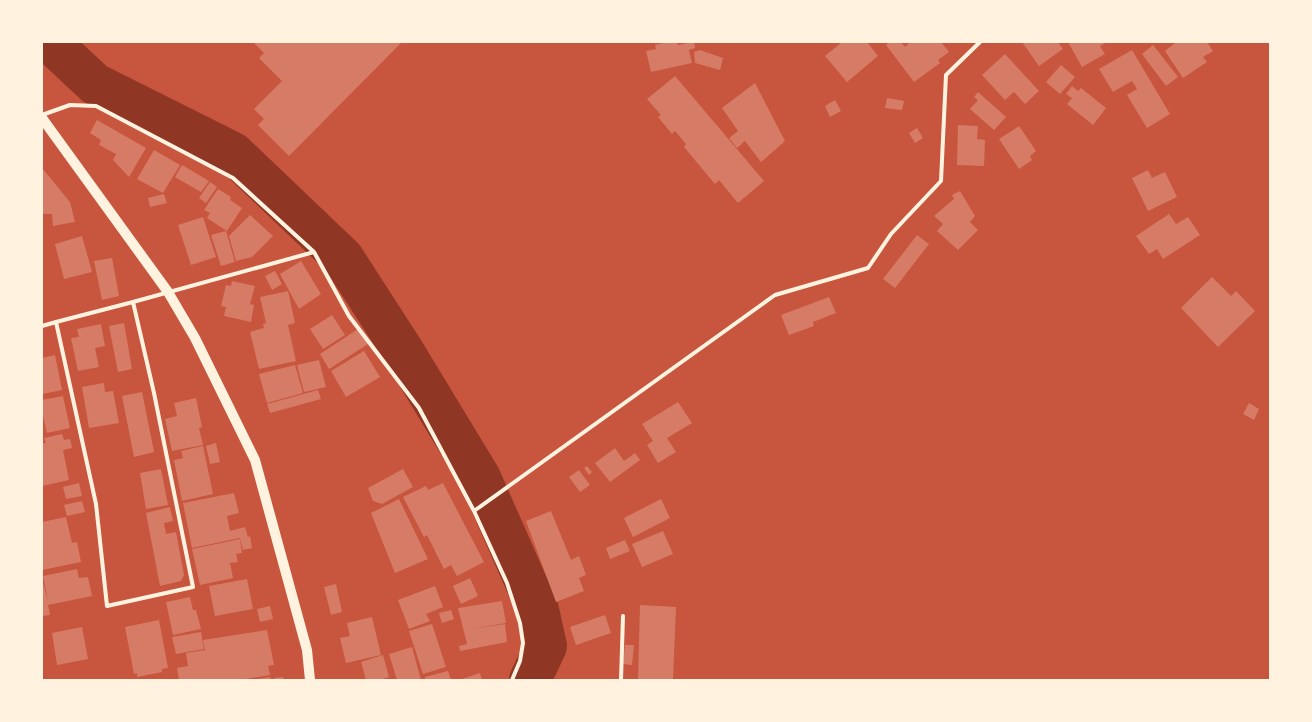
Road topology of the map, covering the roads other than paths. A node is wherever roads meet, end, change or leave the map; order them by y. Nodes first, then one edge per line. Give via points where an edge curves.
1 (980, 42) edge
2 (42, 114) edge
3 (42, 118) edge
4 (314, 252) junction
5 (168, 292) junction
6 (134, 302) junction
7 (56, 322) junction
8 (42, 326) edge
9 (474, 511) junction
10 (624, 616) dead end
11 (310, 680) edge
12 (512, 680) edge
13 (621, 680) edge

1 - 9 street via 946,75 941,181 891,234 868,268 775,295
2 - 4 street via 70,105 96,106 233,178
3 - 5 main road
4 - 5 street
4 - 9 street via 349,316 419,408
5 - 6 street
5 - 11 main road via 195,338 255,460 307,650
6 - 7 street
6 - 7 street via 193,586 107,606 96,504
7 - 8 street
9 - 12 street via 507,584 520,623 523,643 520,661
10 - 13 street

